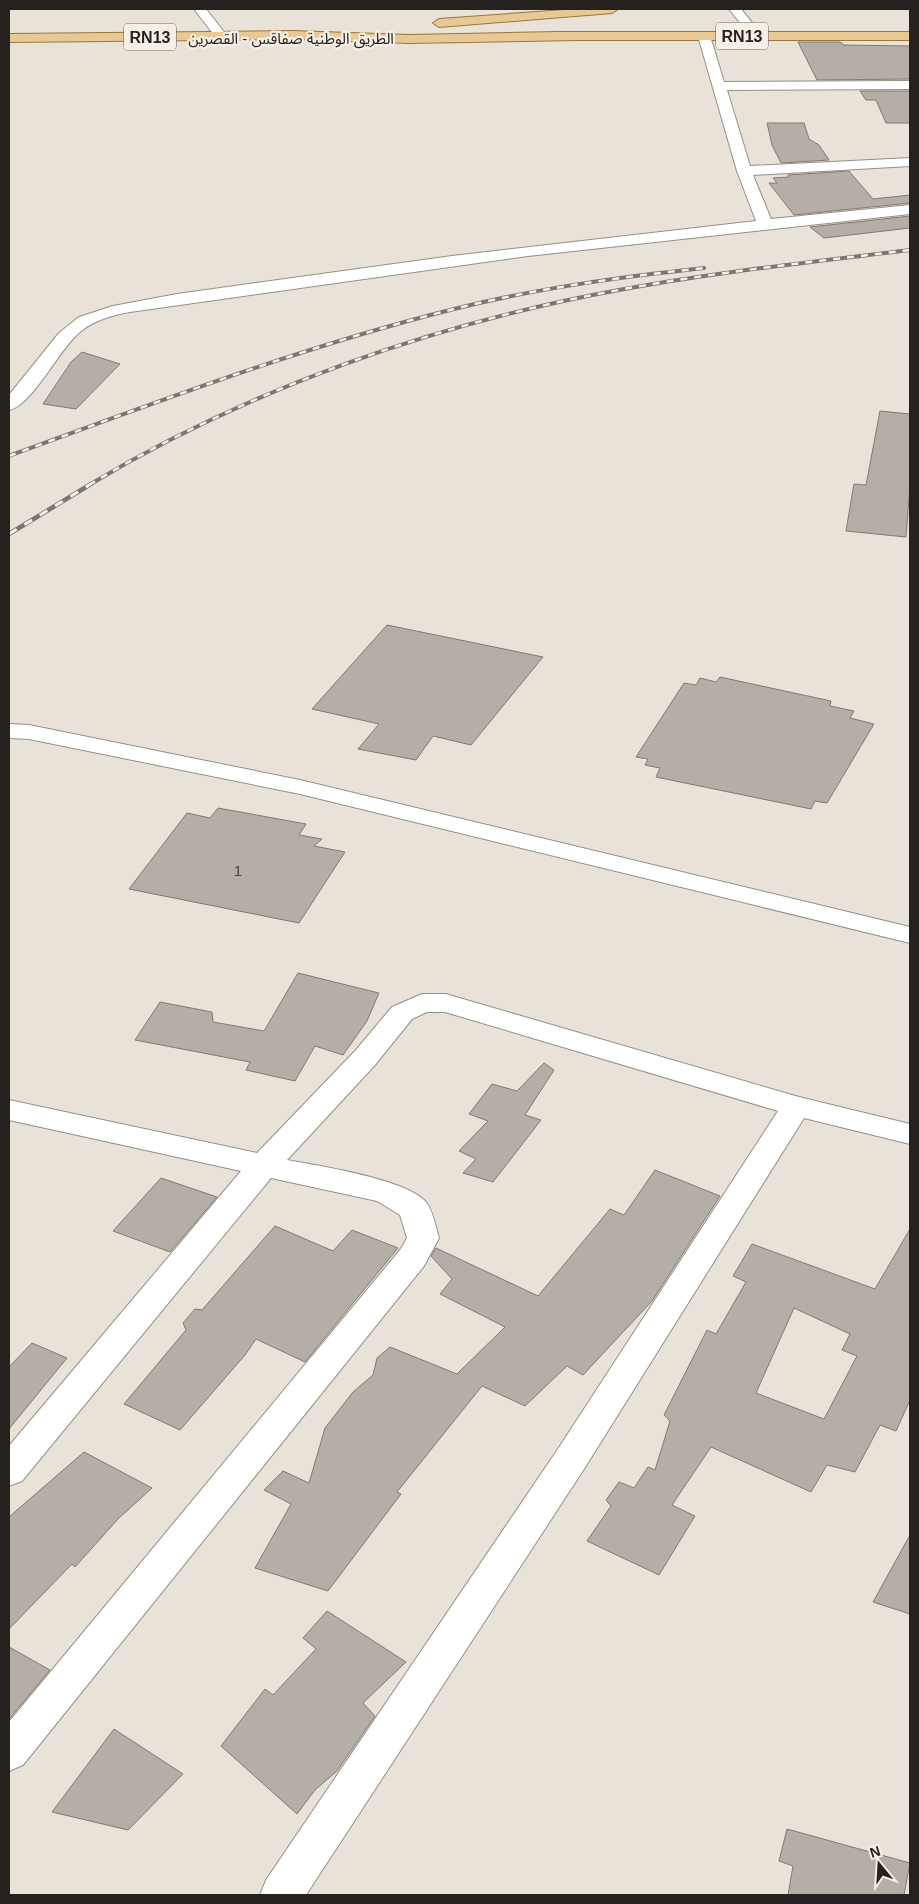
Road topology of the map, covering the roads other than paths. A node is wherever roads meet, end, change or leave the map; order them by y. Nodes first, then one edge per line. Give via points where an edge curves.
1 (200, 9) edge
2 (612, 9) edge
3 (735, 9) edge
4 (550, 15) junction
5 (430, 29) junction
6 (292, 35) junction
7 (704, 36) junction
8 (757, 36) junction
9 (910, 36) edge
10 (222, 37) junction
11 (574, 37) junction
12 (9, 38) edge
13 (409, 39) junction
14 (910, 85) edge
15 (720, 86) junction
16 (910, 162) edge
17 (744, 171) junction
18 (910, 210) edge
19 (765, 224) junction
20 (30, 384) junction
21 (9, 387) edge
22 (9, 405) edge
23 (9, 731) edge
24 (910, 936) edge
25 (796, 1106) junction
26 (9, 1110) edge
27 (910, 1134) edge
28 (264, 1165) junction
29 (9, 1470) edge
30 (9, 1752) edge
31 (281, 1895) edge

1 - 10 street
2 - 4 main road
3 - 8 street
4 - 5 main road
4 - 5 main road
5 - 11 main road, الطريق الوطنية صفاقس - القصرين via 482,36
5 - 13 main road via 424,38
6 - 10 main road, الطريق الوطنية صفاقس - القصرين / RN13
6 - 13 main road, الطريق الوطنية صفاقس - القصرين / RN13
6 - 13 main road via 404,26 387,30 386,34
7 - 8 main road, الطريق الوطنية صفاقس - القصرين / RN13
7 - 11 main road, الطريق الوطنية صفاقس - القصرين / RN13
7 - 15 street
8 - 9 main road, الطريق الوطنية صفاقس - القصرين / RN13
10 - 12 main road, الطريق الوطنية صفاقس - القصرين / RN13
11 - 13 main road, الطريق الوطنية صفاقس - القصرين / RN13
14 - 15 street
15 - 17 street
16 - 17 street
17 - 19 street
18 - 19 street
19 - 20 street via 323,278 109,311 82,322 68,334
20 - 21 street
20 - 22 street
23 - 24 street via 29,732 300,787
25 - 27 street
25 - 28 street via 446,1003 422,1003 402,1013 365,1058
25 - 31 street via 571,1459
26 - 28 street
28 - 29 street
28 - 30 street via 386,1192 414,1209 423,1238 412,1258

